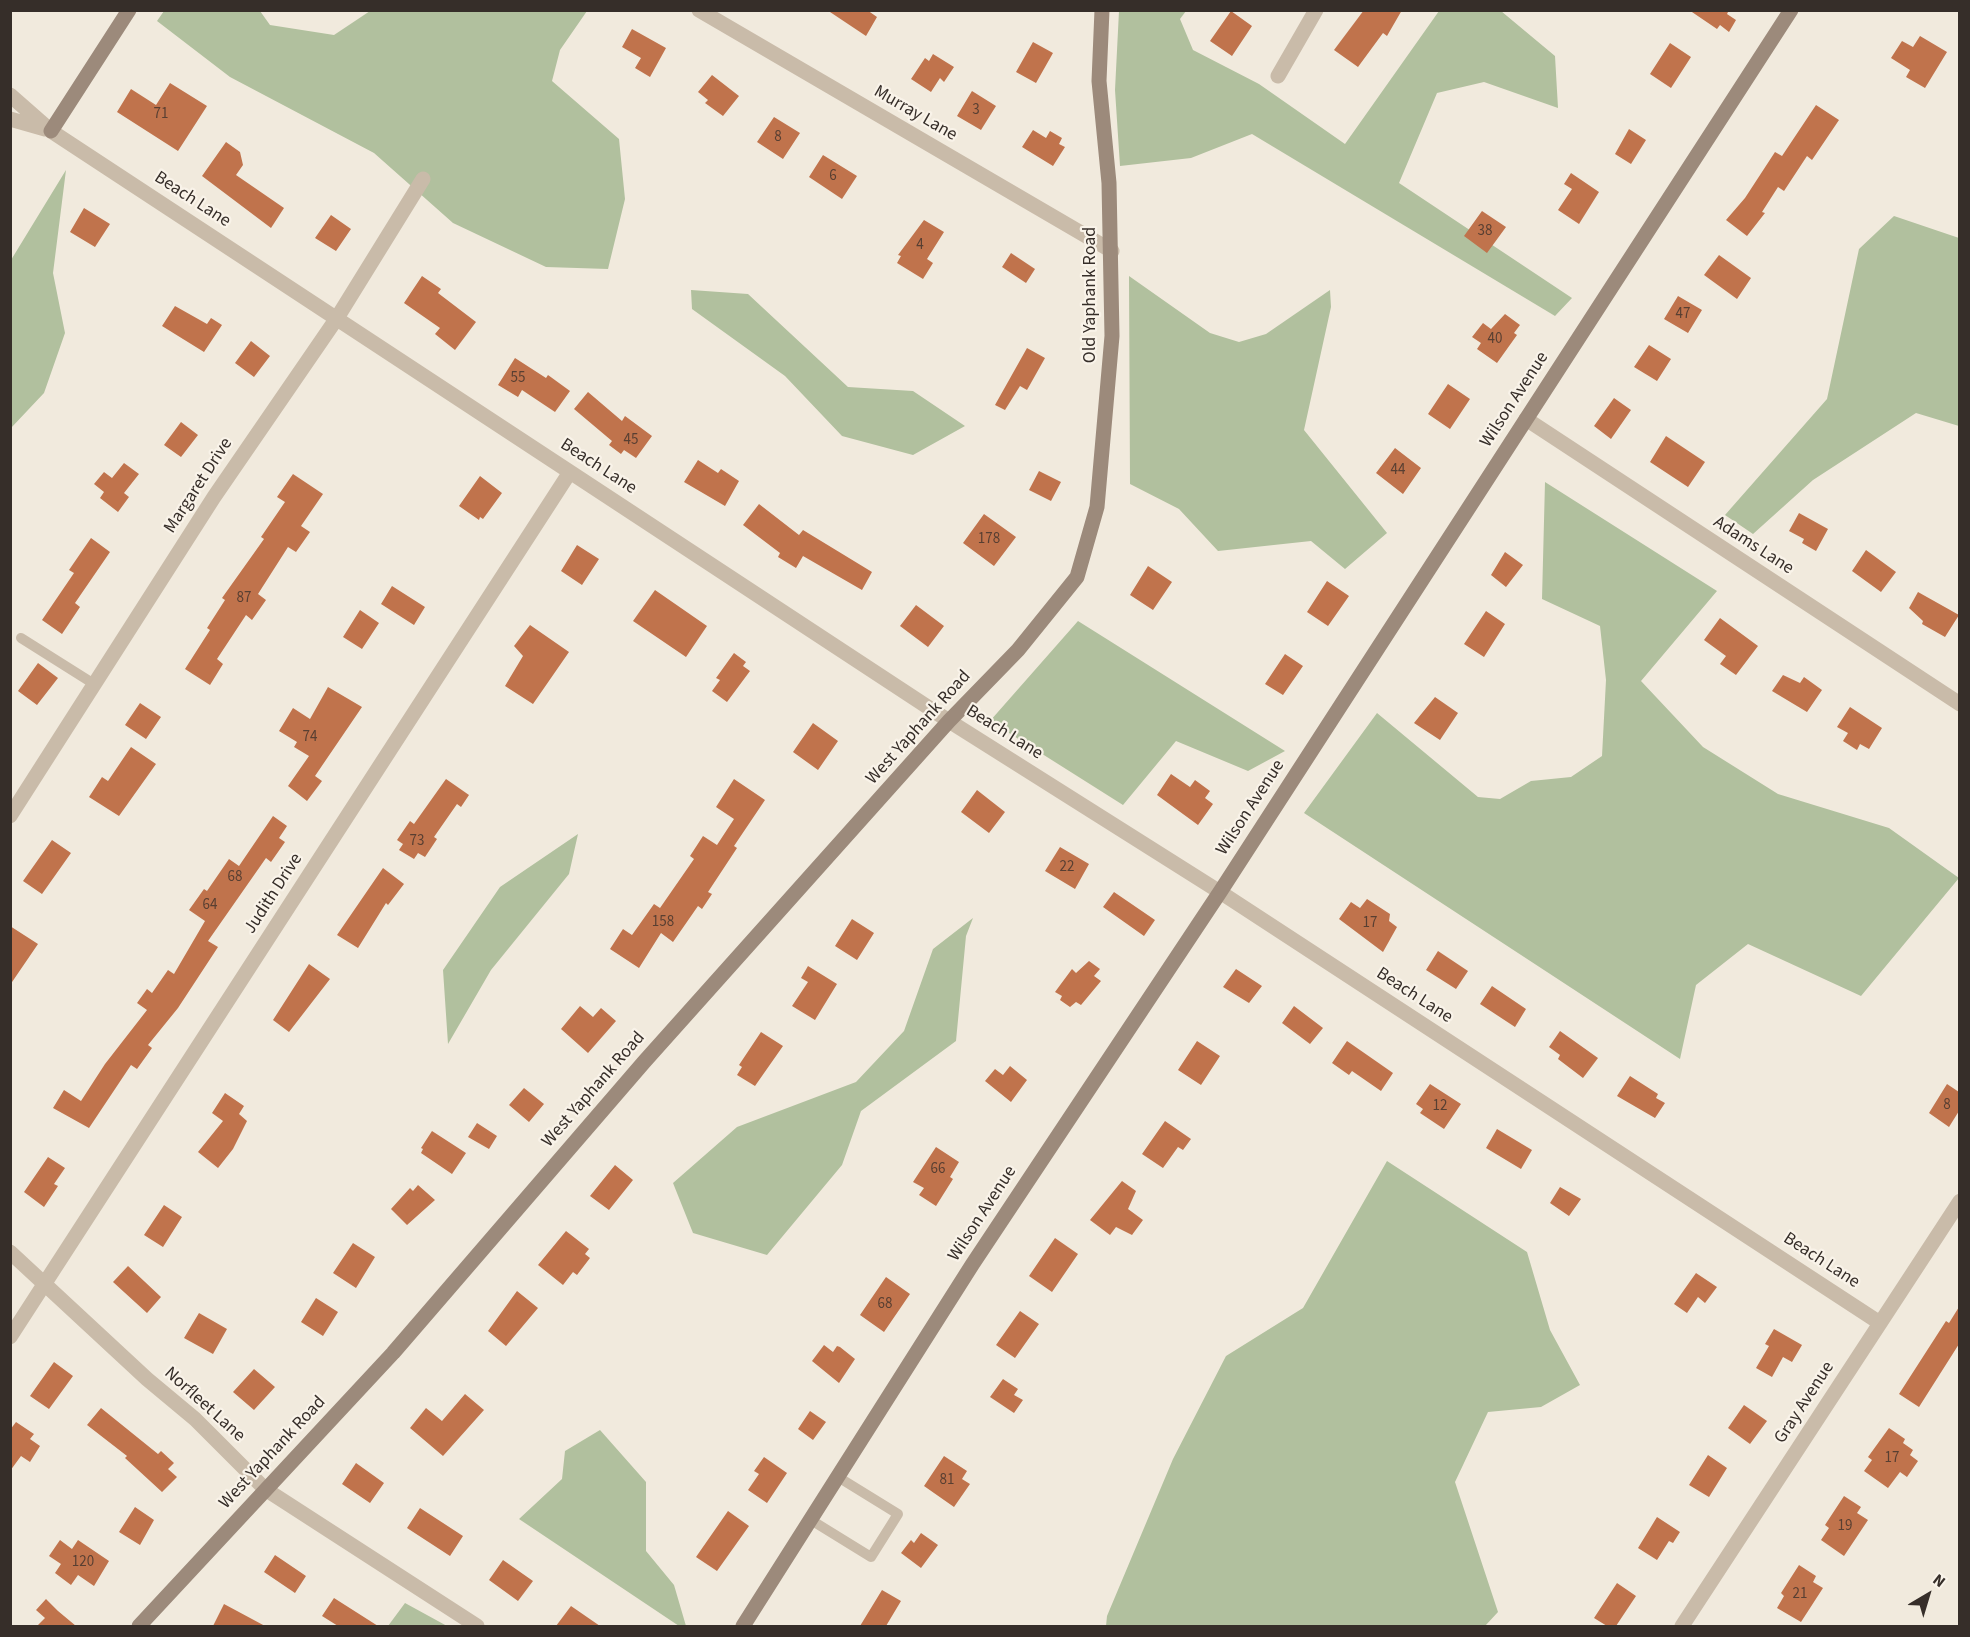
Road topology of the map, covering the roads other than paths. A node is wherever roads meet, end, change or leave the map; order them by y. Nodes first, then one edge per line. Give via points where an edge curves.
1 (129, 10) edge
2 (699, 10) edge
3 (1102, 10) edge
4 (1316, 10) edge
5 (1791, 10) edge
6 (1278, 76) dead end
7 (10, 95) edge
8 (10, 119) edge
9 (51, 131) junction
10 (423, 179) dead end
11 (1112, 251) junction
12 (337, 318) junction
13 (1526, 419) junction
14 (570, 472) junction
15 (1077, 577) joint
16 (21, 638) dead end
17 (94, 684) junction
18 (1959, 705) edge
19 (949, 722) junction
20 (10, 816) edge
21 (1220, 892) junction
22 (1959, 1201) edge
23 (10, 1252) edge
24 (44, 1285) junction
25 (1880, 1323) junction
26 (10, 1337) edge
27 (838, 1477) junction
28 (265, 1489) junction
29 (811, 1520) junction
30 (139, 1626) edge
31 (477, 1626) edge
32 (743, 1626) edge
33 (1682, 1626) edge

1 - 9 street
2 - 11 street, Murray Lane
3 - 11 street, Old Yaphank Road via 1099,81
4 - 6 street
5 - 13 street, Wilson Avenue
7 - 9 street, Beach Lane
8 - 9 street, Beach Lane
9 - 12 street, Beach Lane
10 - 12 street, Margaret Drive
11 - 15 street, Old Yaphank Road via 1112,336 1097,507
12 - 14 street, Beach Lane
12 - 17 street, Margaret Drive via 214,497
13 - 18 street, Adams Lane
13 - 21 street, Wilson Avenue
14 - 19 street, Beach Lane
14 - 24 street, Judith Drive
15 - 19 street, West Yaphank Road via 1018,650
16 - 17 lane
17 - 20 street, Margaret Drive
19 - 21 street, Beach Lane
19 - 28 street, West Yaphank Road via 644,1062 393,1353
21 - 25 street, Beach Lane
21 - 27 street, Wilson Avenue via 972,1265
22 - 25 street, Gray Avenue
23 - 24 street, Norfleet Lane
24 - 26 street, Judith Drive
24 - 28 street, Norfleet Lane via 195,1419
25 - 33 street, Gray Avenue
27 - 29 street, Wilson Avenue
27 - 29 lane via 898,1514 887,1532 871,1557
28 - 30 street, West Yaphank Road
28 - 31 street, Norfleet Lane
29 - 32 street, Wilson Avenue

